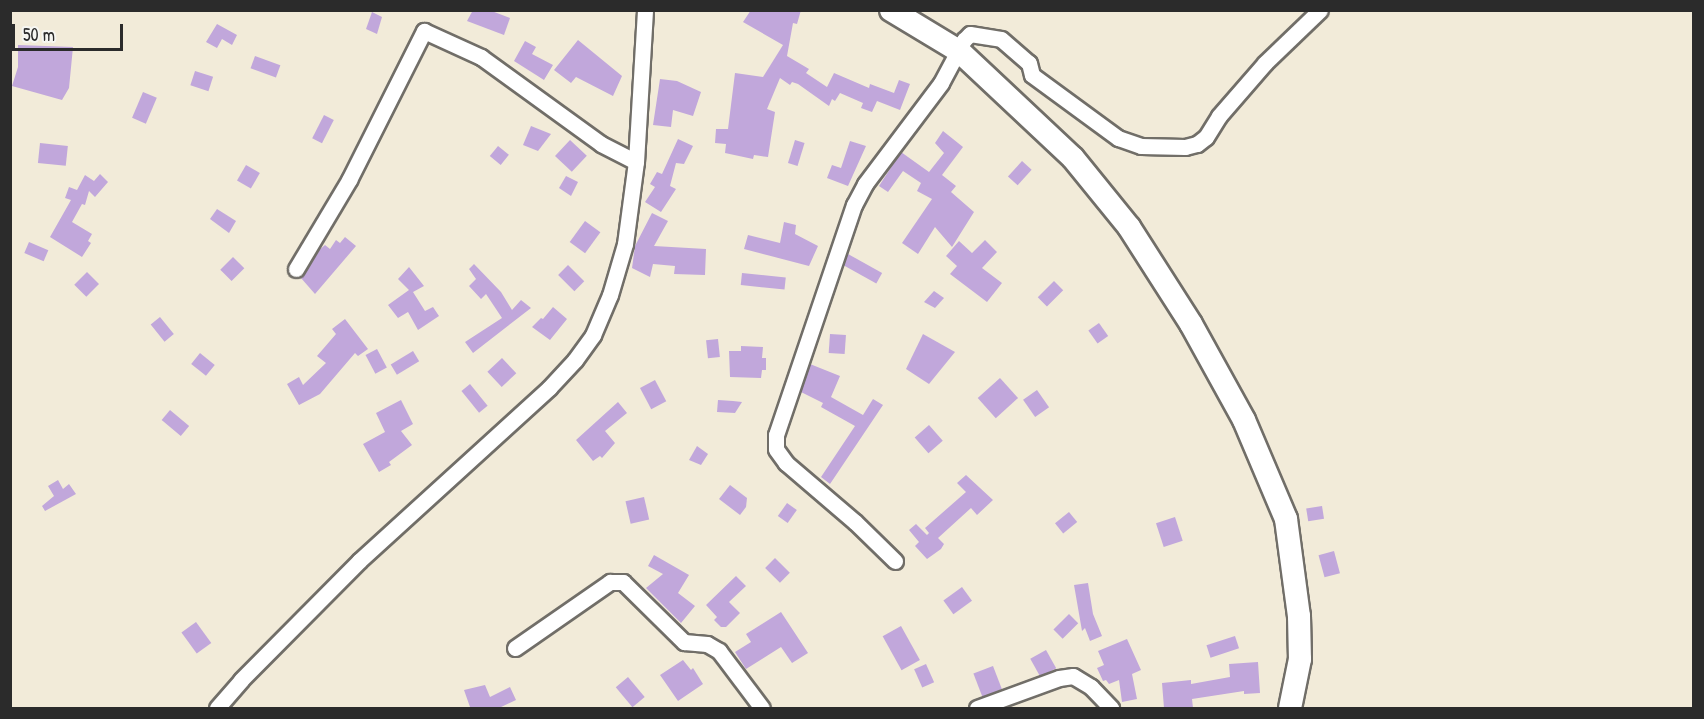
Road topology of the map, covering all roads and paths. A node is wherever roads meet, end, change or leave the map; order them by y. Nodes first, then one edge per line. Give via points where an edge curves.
1 (645, 10) edge
2 (891, 10) edge
3 (1320, 10) edge
4 (959, 51) junction
5 (636, 162) junction
6 (296, 269) dead end
7 (895, 561) dead end
8 (515, 648) dead end
9 (218, 708) edge
10 (762, 708) edge
11 (977, 708) edge
12 (1111, 708) edge
13 (1290, 708) edge

1 - 5 street
2 - 4 main road
3 - 4 street via 1265,63 1206,136 1185,147 1141,146 1118,138 1032,75 1029,63 1001,39 970,34
4 - 7 street via 934,93 865,184 854,206 776,435 776,449 786,463
4 - 13 main road via 1073,158 1129,227 1191,324 1244,420 1286,519 1293,559 1300,659
5 - 6 street via 601,144 481,57 424,31 349,180
5 - 9 street via 625,244 610,295 593,335 575,360 359,561
8 - 10 street via 610,582 623,582 684,642 707,644 719,651
11 - 12 street via 1073,676 1091,687

